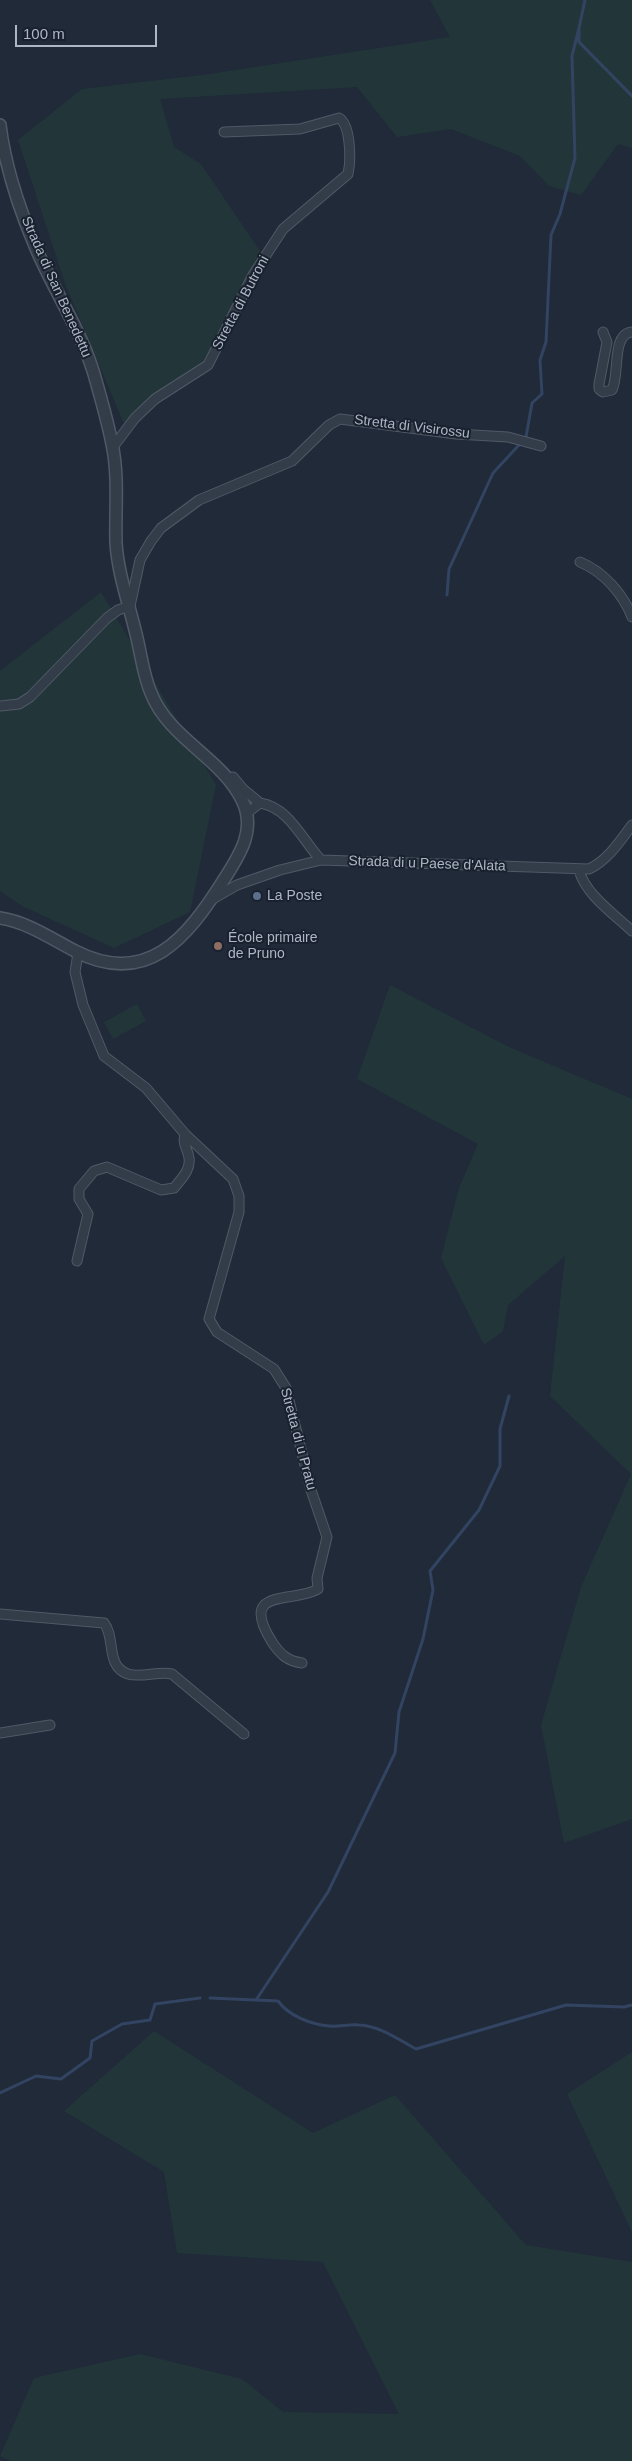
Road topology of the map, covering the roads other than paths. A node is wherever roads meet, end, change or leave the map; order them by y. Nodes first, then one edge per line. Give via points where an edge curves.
1 (0, 125) edge
2 (224, 132) dead end
3 (603, 332) dead end
4 (632, 332) edge
5 (541, 446) dead end
6 (113, 447) junction
7 (580, 562) dead end
8 (130, 606) junction
9 (632, 617) edge
10 (0, 706) edge
11 (223, 775) junction
12 (260, 803) junction
13 (247, 813) junction
14 (632, 825) edge
15 (321, 860) junction
16 (579, 870) junction
17 (211, 900) junction
18 (0, 918) edge
19 (632, 931) edge
20 (78, 952) junction
21 (185, 1134) junction
22 (77, 1260) dead end
23 (0, 1614) edge
24 (302, 1663) dead end
25 (50, 1726) dead end
26 (0, 1733) edge
27 (244, 1734) dead end

1 - 6 street, Strada di San Benedettu via 15,191 35,247 79,332 95,376
2 - 6 street, Stretta di Butroni via 300,128 339,118 346,124 348,174 283,229 253,275 208,365 155,399
3 - 4 street via 608,342 599,384 603,392 612,390 616,383 619,342 623,335
5 - 8 street, Stretta di Visirossu via 508,437 456,434 340,419 329,425 292,461 199,500 162,528 140,560
6 - 8 street, Strada di San Benedettu via 117,546
7 - 9 street via 590,566 620,592
8 - 10 street via 108,618 30,697 19,704
8 - 11 street, Strada di San Benedettu via 150,692 164,717
11 - 12 street via 233,777
11 - 13 street, Strada di San Benedettu via 242,800
12 - 13 street
12 - 15 street via 268,804 287,818
13 - 17 street via 246,840
14 - 16 street, Strada di u Paese d'Alata via 598,865
15 - 16 street, Strada di u Paese d'Alata
15 - 17 street, Strada di u Paese d'Alata via 237,885
16 - 19 street via 581,879 590,890
17 - 20 street via 179,939 163,952 144,960 107,964
18 - 20 street via 32,928
20 - 21 street, Stretta di u Pratu via 75,972 83,1005 104,1056 146,1088
21 - 22 street via 183,1142 190,1159 187,1172 174,1188 161,1190 107,1166 94,1172 84,1183 79,1189 79,1199 88,1214
21 - 24 street, Stretta di u Pratu via 233,1179 239,1196 234,1230 209,1319 212,1327 274,1369 286,1388 311,1490 327,1537 317,1578 318,1589 310,1594 272,1600 262,1613 265,1628 276,1648 292,1662
23 - 27 street via 104,1623 109,1629 112,1656 119,1668 128,1674 172,1674
25 - 26 street

